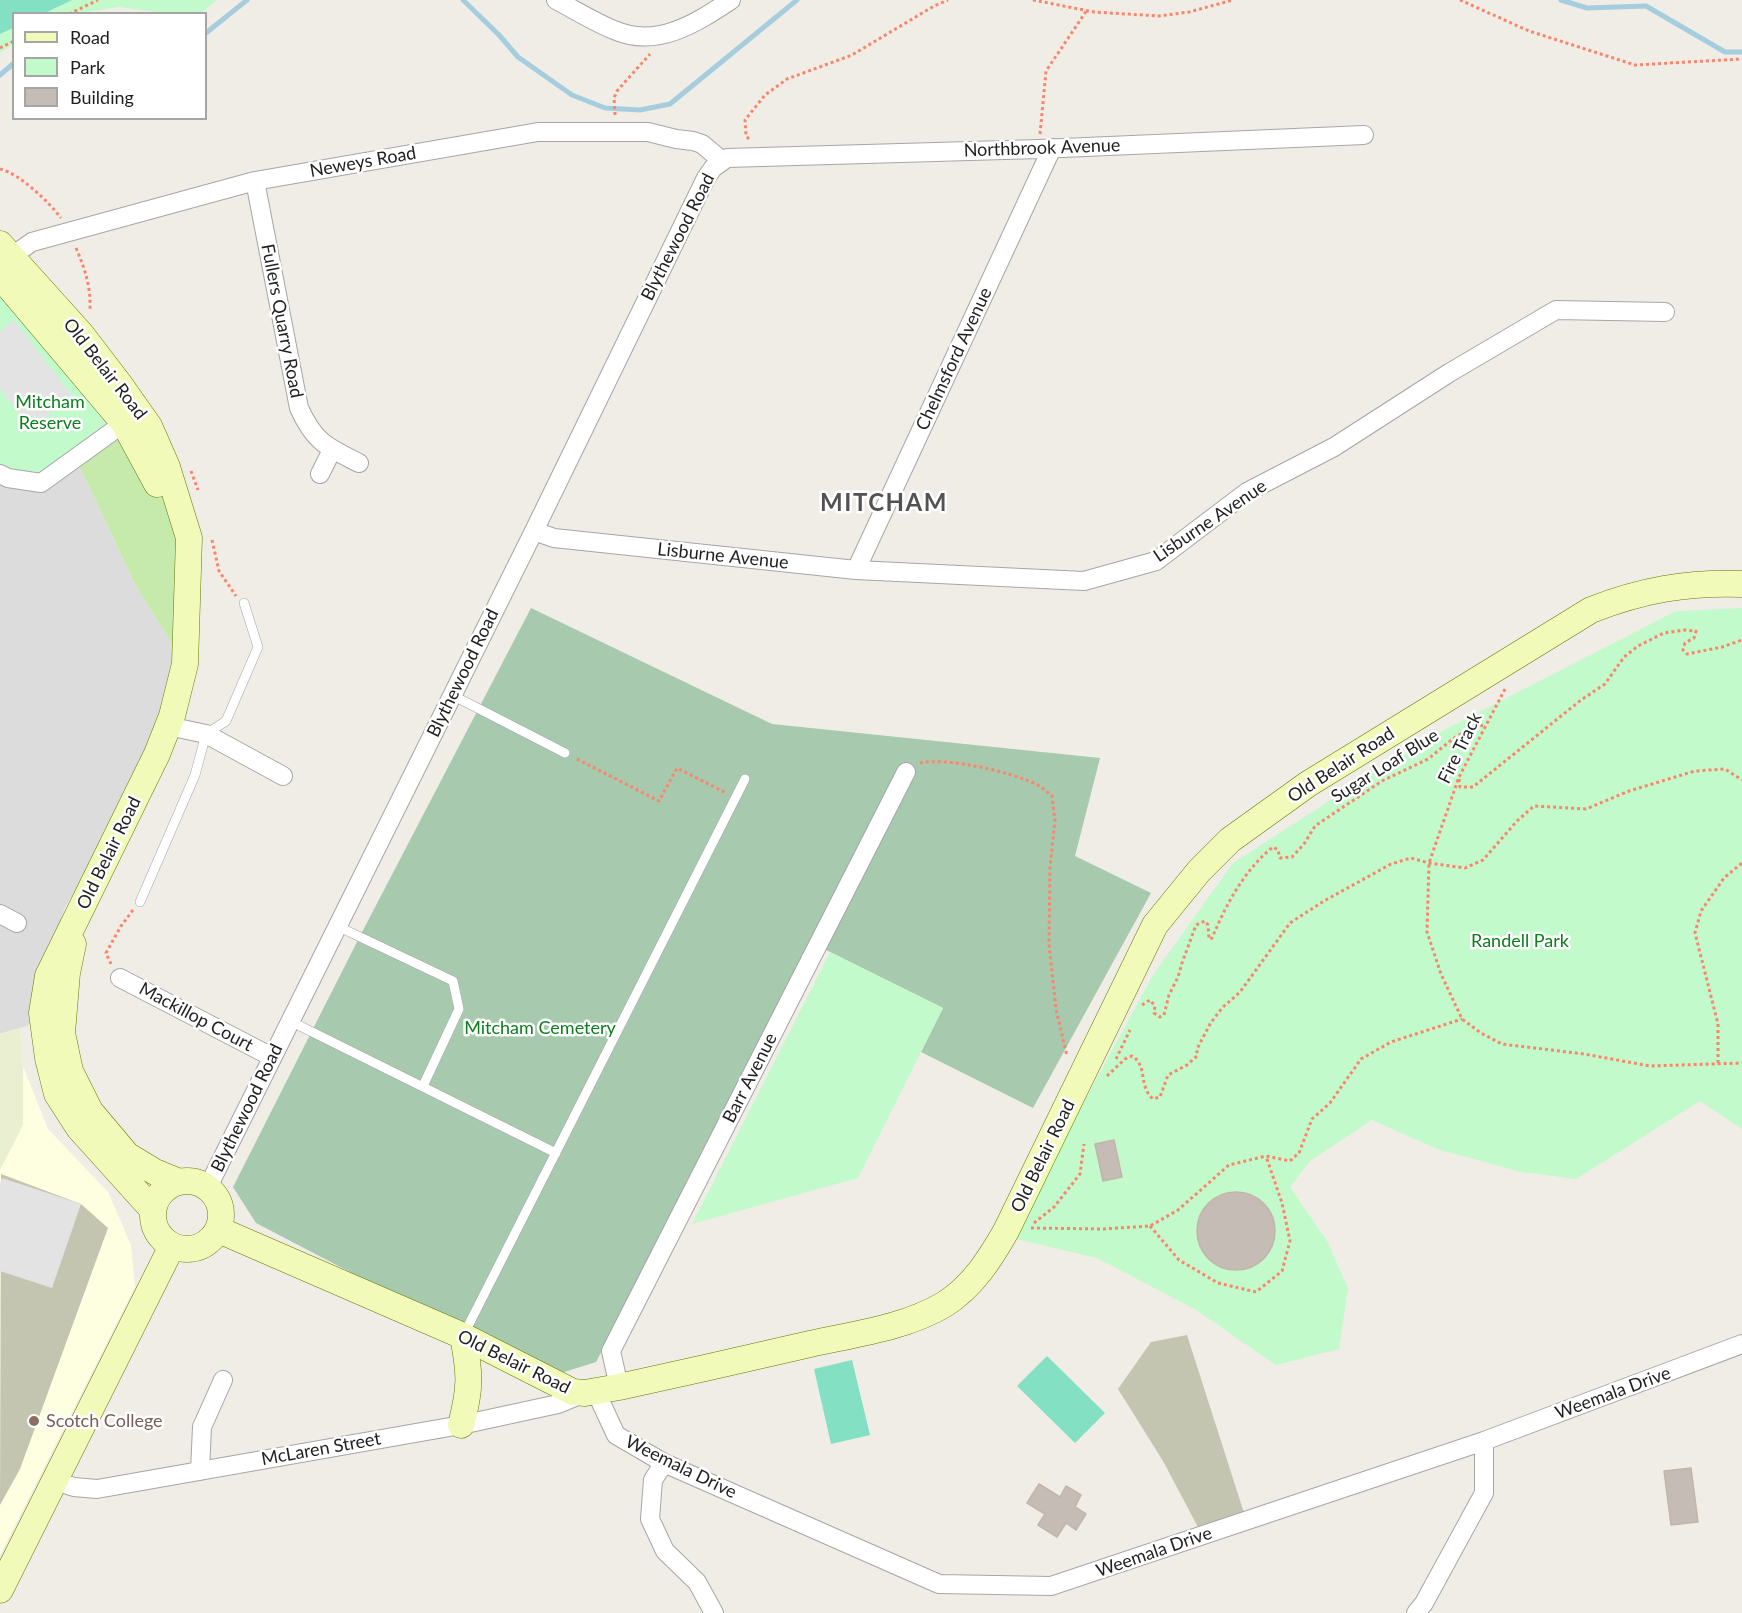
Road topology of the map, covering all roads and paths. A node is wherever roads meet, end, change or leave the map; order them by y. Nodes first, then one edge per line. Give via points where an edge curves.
1 (98, 0) edge
2 (556, 0) edge
3 (731, 0) edge
4 (948, 0) edge
5 (1033, 0) edge
6 (1233, 0) edge
7 (1460, 0) edge
8 (1088, 10) junction
9 (73, 12) edge
10 (652, 37) junction
11 (1742, 59) edge
12 (615, 116) dead end
13 (1364, 135) dead end
14 (1045, 148) junction
15 (765, 157) junction
16 (721, 160) junction
17 (0, 169) edge
18 (255, 181) junction
19 (68, 231) junction
20 (3, 260) edge
21 (1665, 312) dead end
22 (132, 418) junction
23 (332, 450) junction
24 (359, 464) dead end
25 (0, 474) edge
26 (320, 474) dead end
27 (534, 531) junction
28 (856, 570) junction
29 (1742, 584) edge
30 (244, 603) dead end
31 (1742, 640) edge
32 (1507, 685) dead end
33 (452, 695) junction
34 (168, 726) junction
35 (1485, 726) junction
36 (206, 734) junction
37 (565, 753) joint
38 (906, 772) joint
39 (283, 776) dead end
40 (1459, 777) junction
41 (745, 779) dead end
42 (1742, 780) edge
43 (735, 797) junction
44 (1429, 863) junction
45 (1742, 863) edge
46 (140, 902) joint
47 (0, 914) edge
48 (78, 916) junction
49 (17, 923) dead end
50 (337, 926) junction
51 (120, 978) joint
52 (1139, 1010) dead end
53 (1462, 1019) junction
54 (290, 1021) junction
55 (1132, 1024) dead end
56 (1067, 1056) dead end
57 (272, 1057) junction
58 (1742, 1063) edge
59 (1718, 1064) junction
60 (423, 1086) junction
61 (1084, 1144) dead end
62 (556, 1153) junction
63 (1266, 1156) junction
64 (177, 1181) junction
65 (208, 1187) junction
66 (153, 1210) junction
67 (1032, 1218) dead end
68 (1150, 1226) junction
69 (1028, 1228) junction
70 (219, 1230) junction
71 (172, 1246) junction
72 (463, 1336) junction
73 (1742, 1344) edge
74 (223, 1380) dead end
75 (600, 1391) junction
76 (461, 1425) junction
77 (1484, 1441) junction
78 (664, 1463) junction
79 (200, 1471) junction
80 (55, 1481) junction
81 (0, 1590) edge
82 (714, 1613) edge
83 (1416, 1613) edge

1 - 9 path
2 - 10 street via 616,31
3 - 10 street via 683,29
4 - 15 path via 852,55 787,79 765,95 745,120 746,136
5 - 8 path
6 - 8 path via 1159,16
7 - 11 path via 1529,31 1635,65
8 - 14 path via 1046,71
10 - 12 path via 651,53 617,91
13 - 14 street, Northbrook Avenue
14 - 15 street, Northbrook Avenue
14 - 28 street, Chelmsford Avenue
15 - 16 street, Northbrook Avenue
16 - 18 street, Neweys Road via 702,144 648,132 538,132
16 - 27 street, Blythewood Road via 706,178
17 - 19 path via 24,181 59,215
18 - 19 street, Neweys Road
18 - 23 street, Fullers Quarry Road via 299,408 316,439
19 - 20 street, Neweys Road via 32,242
20 - 22 main road, Old Belair Road
21 - 28 street, Lisburne Avenue via 1556,310 1334,447 1247,492 1156,561 1084,580
22 - 25 street via 41,483
22 - 34 main road, Old Belair Road via 188,582 184,664
23 - 24 street, Fullers Quarry Road
23 - 26 street
27 - 28 street, Lisburne Avenue via 554,538
27 - 33 street, Blythewood Road
29 - 75 main road, Old Belair Road via 1668,587 1591,610 1308,784 1230,840 1198,871 1155,926 1006,1231 986,1265 946,1303 914,1319 856,1334
30 - 36 lane via 258,647 226,721
31 - 40 path via 1687,654 1683,650 1685,643 1694,638 1696,631 1664,633 1624,657 1605,684 1473,787 1460,787
32 - 35 path, Fire Track
33 - 37 lane
33 - 50 street, Blythewood Road
34 - 36 street
34 - 48 main road, Old Belair Road
35 - 40 path, Fire Track
35 - 52 path, Sugar Loaf Blue via 1477,725 1454,738 1428,759 1382,781 1315,826 1292,857 1280,858 1278,850 1272,847 1249,871 1212,938 1209,939 1205,921 1196,926 1164,1014 1160,1017 1154,1013 1155,1006 1150,1000
36 - 39 street
36 - 46 lane via 195,775
37 - 43 path via 659,801 676,768
38 - 56 path via 932,760 986,769 1038,785 1052,796 1049,944 1056,1009
38 - 75 street, Barr Avenue via 611,1351
40 - 44 path, Fire Track
41 - 43 lane
42 - 44 path via 1725,769 1695,771 1586,809 1534,806 1483,860 1465,868
43 - 62 lane
44 - 53 path, Fire Track via 1426,932
44 - 55 path via 1411,858 1391,864 1290,923 1240,992 1210,1024 1197,1056 1168,1075 1160,1097 1149,1096 1141,1064 1132,1056 1106,1076
45 - 59 path via 1724,878 1701,911 1695,933 1718,1024
46 - 51 path via 106,953
47 - 49 street
48 - 64 main road, Old Belair Road via 67,973 62,1033 70,1071 90,1112 127,1155
48 - 66 main road, Old Belair Road via 48,976 42,1013 50,1067 57,1094 79,1128
50 - 54 street, Blythewood Road
50 - 60 lane via 453,981 459,1009
51 - 57 street, Mackillop Court
53 - 59 path via 1502,1044 1650,1066
53 - 63 path via 1391,1042 1361,1059 1330,1103 1312,1119 1299,1153 1290,1161
54 - 57 street, Blythewood Road
54 - 60 lane
57 - 65 street, Blythewood Road
58 - 59 path
60 - 62 lane
61 - 69 path via 1080,1174 1054,1207
62 - 72 lane
63 - 68 path via 1229,1165 1178,1210
63 - 68 path via 1290,1241 1282,1271 1256,1292 1218,1283 1179,1260
64 - 65 main road via 199,1182
64 - 66 main road via 161,1192
65 - 70 main road via 221,1207
66 - 71 main road via 159,1236
67 - 69 path
68 - 69 path
70 - 71 main road via 204,1245 191,1249
70 - 72 main road, Old Belair Road
71 - 80 main road
72 - 75 main road, Old Belair Road via 573,1392
72 - 76 main road via 469,1387
73 - 77 street, Weemala Drive
74 - 79 street via 202,1427
75 - 76 street, McLaren Street
75 - 78 street, Weemala Drive via 616,1436
76 - 79 street, McLaren Street
77 - 78 street, Weemala Drive via 1051,1587 939,1584
77 - 83 street via 1484,1494
78 - 82 street via 653,1480 650,1519 665,1551 697,1582
79 - 80 street, McLaren Street via 97,1489
80 - 81 main road

